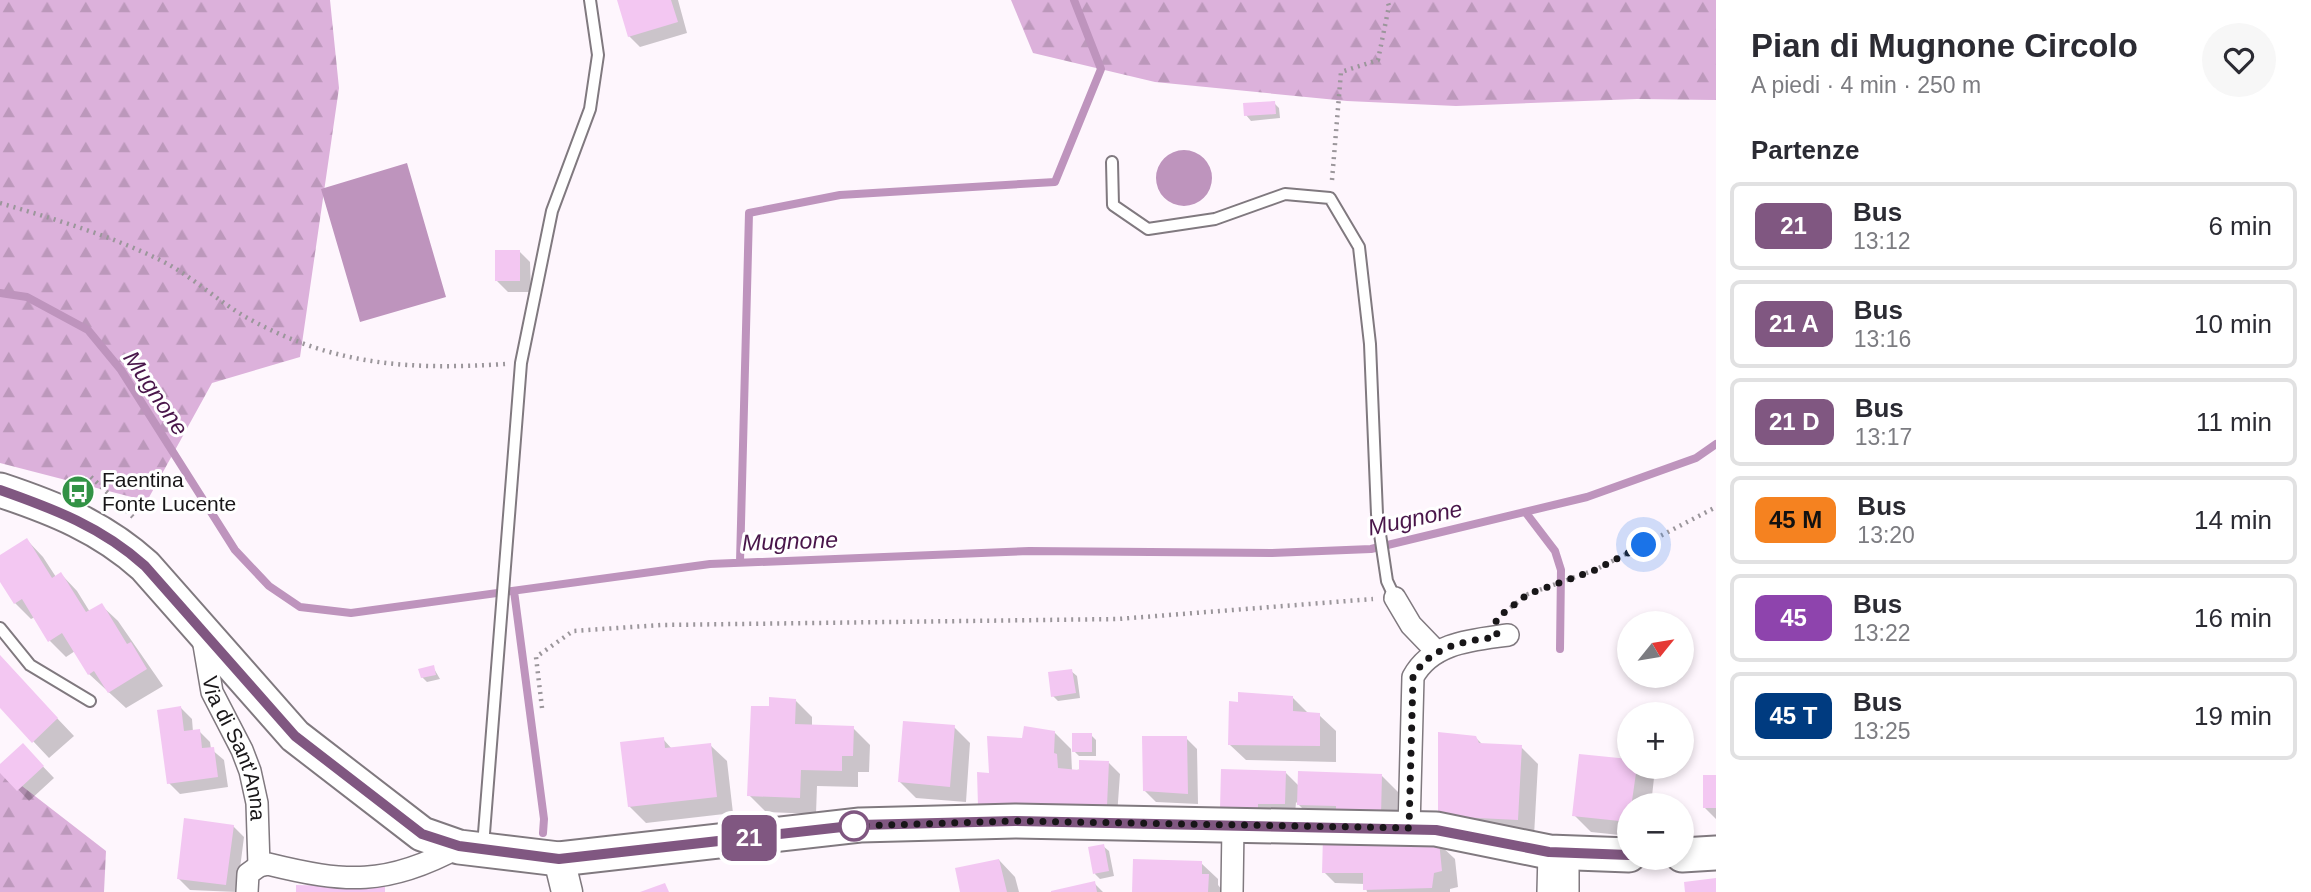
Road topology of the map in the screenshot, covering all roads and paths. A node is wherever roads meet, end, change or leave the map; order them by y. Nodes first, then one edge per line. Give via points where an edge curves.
1 (590, 0) edge
2 (1387, 0) edge
3 (1112, 162) dead end
4 (1330, 198) junction
5 (0, 203) edge
6 (521, 363) junction
7 (0, 490) edge
8 (1716, 507) edge
9 (1391, 589) junction
10 (0, 628) edge
11 (202, 631) junction
12 (1503, 636) joint
13 (1437, 652) junction
14 (90, 701) dead end
15 (542, 708) dead end
16 (1233, 826) junction
17 (1409, 828) junction
18 (471, 848) junction
19 (1558, 852) junction
20 (1716, 853) edge
21 (1617, 854) edge
22 (1694, 854) edge
23 (559, 859) junction
24 (259, 866) junction
25 (247, 892) edge
26 (567, 892) edge
27 (1232, 892) edge
28 (1548, 892) edge
29 (1568, 892) edge

1 - 6 lane via 598,55 590,109 552,211
2 - 4 path via 1378,60 1341,72
3 - 4 lane via 1113,205 1148,229 1215,219 1285,194
4 - 9 lane via 1359,247 1370,344 1379,524
5 - 6 path via 71,224 161,261 253,321 339,357 414,367
6 - 18 lane via 497,654
7 - 11 main road via 83,522 124,547
8 - 12 path via 1595,570 1528,594 1496,619
9 - 13 street via 1411,625
9 - 15 path via 1118,619 661,625 573,631 536,657
10 - 14 lane via 30,665
11 - 18 main road via 321,760 422,834
11 - 24 street, Via di Sant'Anna via 212,692 250,771 257,803
12 - 13 street via 1471,640
13 - 17 street via 1422,662 1413,677
16 - 17 main road
16 - 23 main road via 897,823
16 - 27 street
17 - 19 main road
18 - 23 main road
18 - 24 street via 364,879 326,878 268,864
19 - 21 main road
19 - 28 street
19 - 29 street
20 - 22 main road
23 - 26 street
24 - 25 street, Via di Sant'Anna via 248,874

